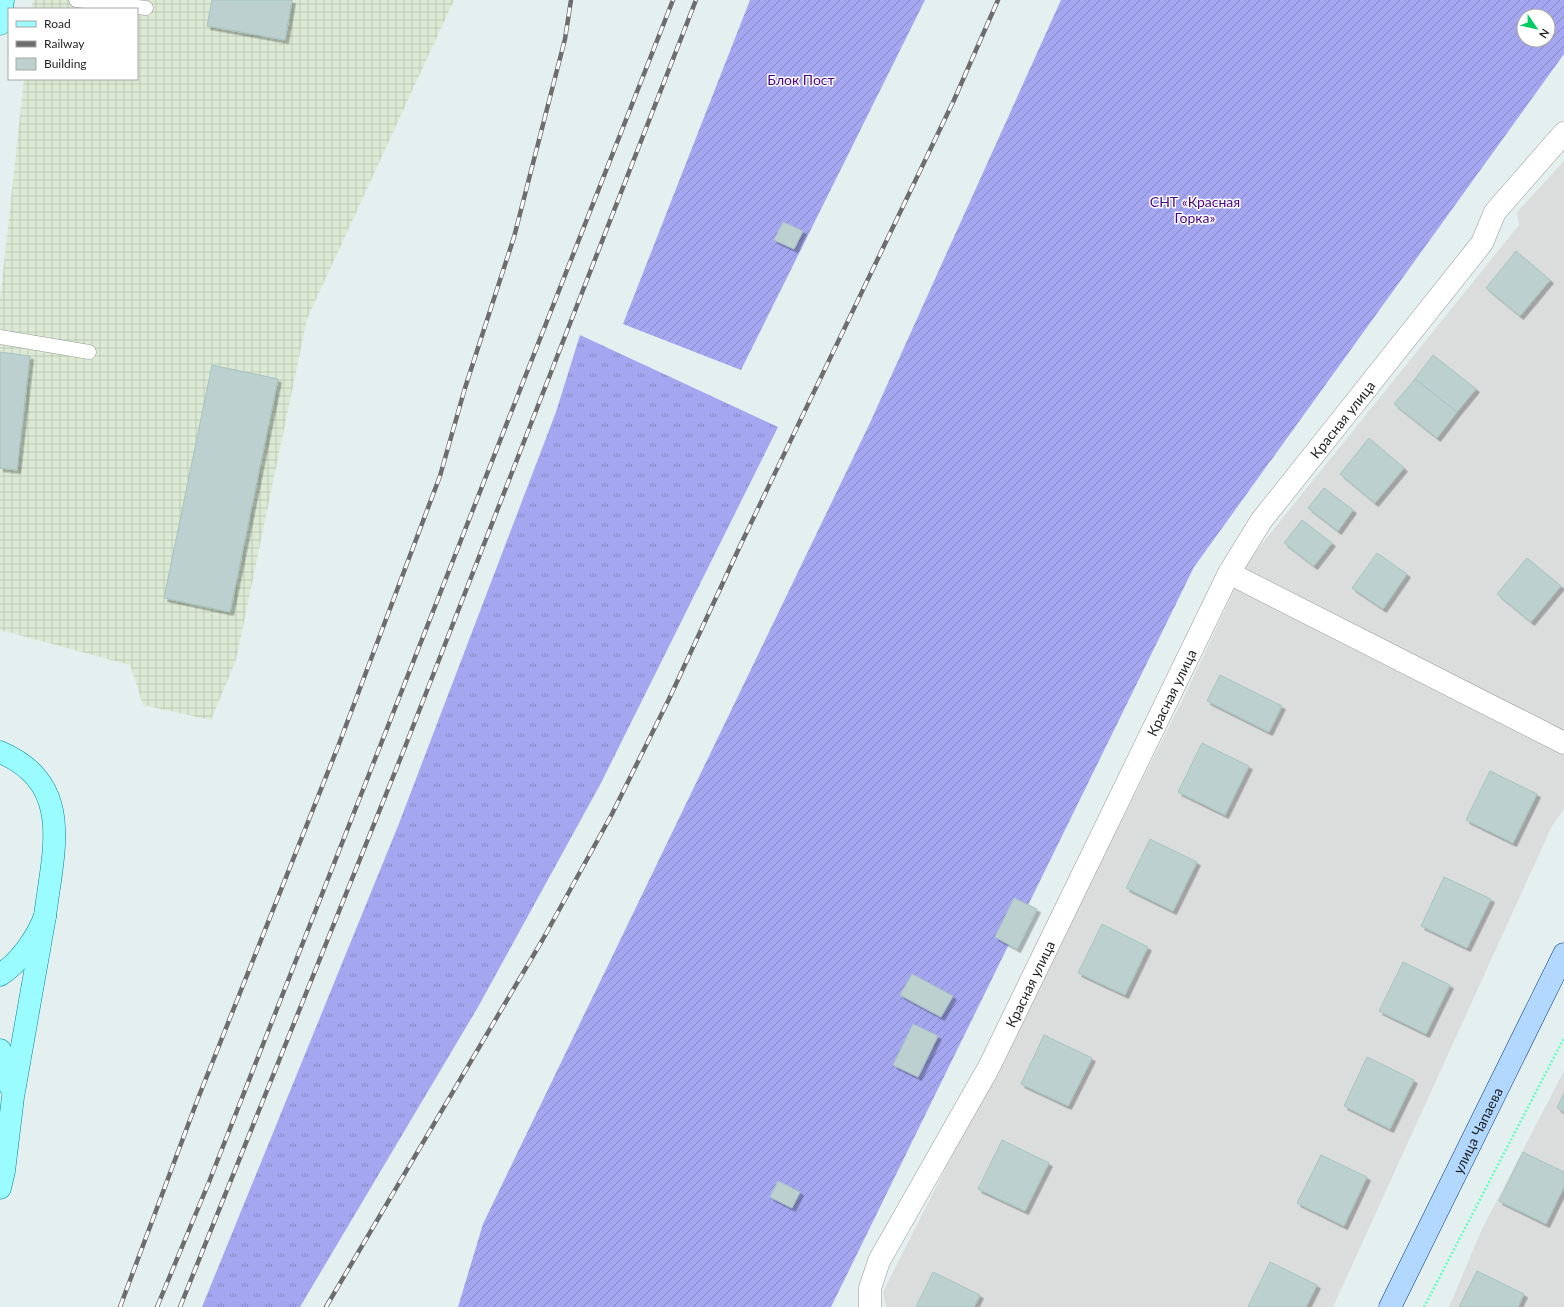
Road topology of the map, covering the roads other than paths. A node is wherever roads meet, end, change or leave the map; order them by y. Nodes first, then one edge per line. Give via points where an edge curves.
1 (4, 0) edge
2 (76, 0) edge
3 (146, 8) dead end
4 (0, 24) edge
5 (1564, 133) edge
6 (0, 337) edge
7 (89, 352) dead end
8 (1229, 573) junction
9 (1564, 743) edge
10 (6, 753) edge
11 (45, 916) junction
12 (1564, 954) edge
13 (0, 975) edge
14 (0, 1050) edge
15 (13, 1097) junction
16 (0, 1188) edge
17 (870, 1307) edge
18 (1390, 1307) edge

1 - 4 main road
2 - 3 lane
5 - 8 street, Красная улица via 1495,212 1482,243 1261,521
6 - 7 lane
8 - 9 street
8 - 17 street, Красная улица via 989,1067 879,1261 870,1288
10 - 11 main road via 37,777 49,796 54,815 56,835
11 - 13 main road via 33,941
11 - 15 main road
12 - 18 street, улица Чапаева
14 - 15 main road
15 - 16 main road

